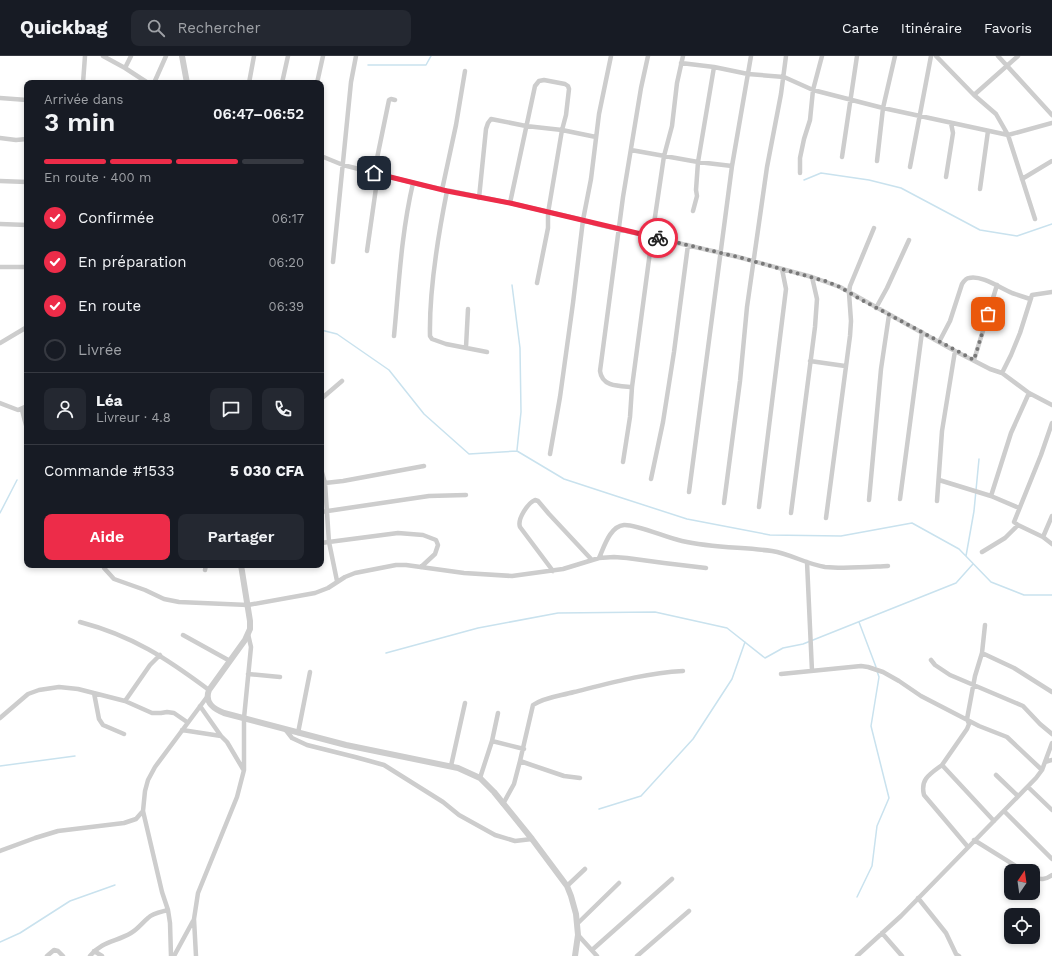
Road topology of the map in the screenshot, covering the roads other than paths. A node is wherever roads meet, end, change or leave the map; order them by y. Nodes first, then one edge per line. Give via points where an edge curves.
1 (85, 56) edge
2 (103, 56) edge
3 (131, 56) edge
4 (166, 56) edge
5 (182, 56) edge
6 (254, 56) edge
7 (288, 56) edge
8 (323, 56) edge
9 (356, 56) edge
10 (611, 56) edge
11 (648, 56) edge
12 (683, 56) edge
13 (751, 56) edge
14 (786, 56) edge
15 (822, 56) edge
16 (857, 56) edge
17 (894, 56) edge
18 (930, 56) edge
19 (936, 56) edge
20 (998, 56) edge
21 (1018, 56) edge
22 (681, 63) junction
23 (1006, 65) junction
24 (714, 67) junction
25 (125, 68) junction
26 (465, 71) dead end
27 (748, 74) junction
28 (784, 77) junction
29 (83, 80) edge
30 (143, 80) edge
31 (155, 80) edge
32 (186, 80) edge
33 (250, 80) edge
34 (283, 80) edge
35 (318, 80) edge
36 (813, 90) junction
37 (974, 94) junction
38 (0, 98) edge
39 (850, 99) junction
40 (24, 100) edge
41 (395, 100) dead end
42 (883, 108) junction
43 (920, 115) junction
44 (1052, 115) edge
45 (952, 123) junction
46 (1052, 123) edge
47 (526, 126) junction
48 (562, 130) junction
49 (988, 131) junction
50 (1008, 135) junction
51 (596, 137) junction
52 (0, 138) edge
53 (24, 139) edge
54 (631, 150) junction
55 (664, 156) junction
56 (324, 157) edge
57 (842, 157) dead end
58 (877, 161) dead end
59 (1052, 161) edge
60 (698, 162) junction
61 (343, 165) junction
62 (732, 166) junction
63 (910, 167) dead end
64 (376, 173) junction
65 (800, 174) dead end
66 (946, 177) dead end
67 (1022, 179) junction
68 (0, 180) edge
69 (24, 182) edge
70 (412, 183) junction
71 (980, 189) dead end
72 (445, 190) junction
73 (479, 198) junction
74 (510, 203) junction
75 (693, 211) dead end
76 (548, 212) junction
77 (1035, 219) dead end
78 (583, 220) junction
79 (0, 224) edge
80 (24, 225) edge
81 (874, 228) dead end
82 (618, 229) junction
83 (652, 237) junction
84 (909, 240) dead end
85 (688, 245) junction
86 (367, 251) dead end
87 (720, 253) junction
88 (754, 261) junction
89 (333, 262) dead end
90 (0, 267) edge
91 (24, 268) edge
92 (782, 269) junction
93 (812, 276) junction
94 (537, 283) dead end
95 (997, 286) junction
96 (1052, 292) edge
97 (849, 293) junction
98 (1030, 299) junction
99 (876, 308) junction
100 (468, 309) dead end
101 (889, 315) junction
102 (24, 329) edge
103 (922, 332) junction
104 (394, 336) dead end
105 (0, 342) edge
106 (939, 342) junction
107 (466, 347) junction
108 (955, 351) junction
109 (487, 352) dead end
110 (974, 360) junction
111 (810, 361) junction
112 (846, 366) junction
113 (1002, 373) junction
114 (342, 382) dead end
115 (632, 388) junction
116 (1029, 393) junction
117 (324, 397) edge
118 (0, 403) edge
119 (1052, 405) edge
120 (22, 410) joint
121 (24, 418) edge
122 (1052, 423) edge
123 (550, 454) dead end
124 (623, 462) dead end
125 (424, 466) dead end
126 (650, 479) dead end
127 (324, 480) edge
128 (939, 480) junction
129 (325, 483) junction
130 (689, 492) dead end
131 (466, 495) dead end
132 (991, 496) junction
133 (900, 499) dead end
134 (868, 500) dead end
135 (937, 501) dead end
136 (724, 503) dead end
137 (759, 508) dead end
138 (1019, 508) junction
139 (324, 512) edge
140 (791, 513) dead end
141 (1052, 516) edge
142 (826, 518) dead end
143 (1018, 525) junction
144 (1043, 537) junction
145 (329, 542) junction
146 (324, 543) edge
147 (1052, 544) edge
148 (982, 552) dead end
149 (600, 558) junction
150 (592, 560) junction
151 (807, 562) junction
152 (888, 566) dead end
153 (421, 567) junction
154 (104, 568) edge
155 (242, 568) edge
156 (706, 568) dead end
157 (553, 571) junction
158 (337, 581) junction
159 (248, 605) junction
160 (80, 622) dead end
161 (985, 625) dead end
162 (248, 634) junction
163 (183, 635) dead end
164 (982, 653) junction
165 (160, 655) junction
166 (931, 660) dead end
167 (230, 661) junction
168 (683, 671) dead end
169 (812, 671) junction
170 (310, 672) dead end
171 (248, 674) junction
172 (781, 674) dead end
173 (280, 677) dead end
174 (973, 684) junction
175 (1052, 692) edge
176 (94, 693) junction
177 (208, 693) junction
178 (125, 701) junction
179 (465, 703) dead end
180 (200, 706) junction
181 (498, 713) dead end
182 (0, 718) edge
183 (244, 718) junction
184 (967, 719) junction
185 (187, 722) junction
186 (285, 729) junction
187 (182, 730) junction
188 (298, 733) junction
189 (124, 734) dead end
190 (1052, 734) edge
191 (221, 736) junction
192 (492, 741) junction
193 (1052, 743) edge
194 (524, 749) junction
195 (1052, 760) edge
196 (520, 761) junction
197 (1045, 762) junction
198 (942, 765) junction
199 (451, 766) junction
200 (244, 770) junction
201 (1042, 770) junction
202 (996, 775) dead end
203 (480, 778) junction
204 (580, 778) dead end
205 (1028, 787) junction
206 (1018, 796) junction
207 (503, 804) junction
208 (1052, 810) edge
209 (142, 811) junction
210 (1004, 811) junction
211 (994, 821) junction
212 (532, 839) junction
213 (974, 840) junction
214 (968, 847) junction
215 (0, 851) edge
216 (1052, 859) edge
217 (1013, 864) edge
218 (585, 869) dead end
219 (1052, 876) edge
220 (672, 879) dead end
221 (1040, 879) edge
222 (619, 883) dead end
223 (567, 886) junction
224 (918, 898) junction
225 (168, 910) junction
226 (689, 911) dead end
227 (194, 919) junction
228 (577, 924) junction
229 (882, 933) junction
230 (578, 935) junction
231 (592, 950) junction
232 (94, 951) junction
233 (47, 956) edge
234 (63, 956) edge
235 (90, 956) edge
236 (102, 956) edge
237 (171, 956) edge
238 (174, 956) edge
239 (196, 956) edge
240 (575, 956) edge
241 (597, 956) edge
242 (637, 956) edge
243 (857, 956) edge
244 (902, 956) edge
245 (959, 956) edge

1 - 29 street
2 - 25 street
3 - 25 street
4 - 31 street
5 - 32 street
6 - 33 street
7 - 34 street
8 - 35 street
9 - 61 street
10 - 51 street
11 - 54 street
12 - 22 street
13 - 27 street
14 - 28 street
15 - 36 street
16 - 39 street
17 - 42 street
18 - 43 street
19 - 37 street
20 - 23 street
21 - 23 street
22 - 24 street
22 - 55 street via 672,126
23 - 37 street
23 - 44 street
24 - 27 street
24 - 60 street
25 - 30 street
26 - 72 street
27 - 28 street
27 - 62 street
28 - 36 street
28 - 88 street via 767,167
36 - 39 street
36 - 65 street via 810,120 800,158
37 - 50 street via 996,114
38 - 40 street
39 - 42 street
39 - 57 street
41 - 64 street via 389,100
42 - 43 street
42 - 58 street
43 - 45 street
43 - 63 street
45 - 49 street
45 - 66 street via 954,133
46 - 50 street
47 - 48 street
47 - 48 street via 535,86 544,80 568,86
47 - 73 street via 489,120
47 - 74 street
48 - 51 street
48 - 76 street
49 - 50 street
49 - 71 street
50 - 67 street
51 - 78 street
52 - 53 street
54 - 55 street
54 - 82 street
55 - 60 street
55 - 83 street
56 - 61 street
59 - 67 street
60 - 62 street
60 - 75 street via 697,196
61 - 64 street
61 - 89 street
62 - 87 street
64 - 70 street
64 - 86 street
67 - 77 street
68 - 69 street
70 - 72 street
70 - 104 street via 400,252
72 - 73 street
72 - 107 street via 432,289 430,336 438,342
73 - 74 street
74 - 76 street
76 - 78 street
76 - 94 street via 548,228
78 - 82 street
78 - 123 street
79 - 80 street
81 - 97 street
82 - 83 street
82 - 115 street via 600,377 614,386
83 - 85 street
83 - 115 street
84 - 99 street
85 - 87 street
85 - 126 street via 663,422
87 - 88 street
87 - 130 street
88 - 92 street
88 - 136 street
90 - 91 street
92 - 93 street
92 - 137 street via 786,289
93 - 97 street
93 - 111 street via 817,299
95 - 98 street
95 - 106 street via 978,278 966,279
95 - 110 street
96 - 98 street via 1032,295
97 - 99 street
97 - 112 street via 851,321
98 - 113 street via 1020,333
99 - 101 street
100 - 107 street
101 - 103 street
101 - 134 street
102 - 105 street
103 - 106 street
103 - 133 street
106 - 108 street
107 - 109 street
108 - 110 street
108 - 128 street via 942,431
110 - 113 street
111 - 112 street
111 - 140 street
112 - 142 street
113 - 116 street
114 - 117 street
115 - 124 street
116 - 119 street
116 - 132 street via 1011,434
118 - 120 street via 15,410
120 - 121 street
122 - 138 street
125 - 129 street
127 - 129 street
128 - 132 street
128 - 135 street
129 - 139 street
131 - 139 street via 429,496
132 - 138 street
138 - 143 street via 1014,522
139 - 145 street
141 - 144 street
143 - 144 street
143 - 148 street via 1005,538
144 - 147 street
145 - 146 street
145 - 153 street via 398,533 423,535 436,540 438,545 435,554
145 - 158 street
149 - 150 street
149 - 151 street via 613,531 624,525 707,546 781,552
149 - 156 street via 627,558
150 - 157 street
150 - 157 street via 538,501 532,501 518,523
151 - 152 street via 825,567
151 - 169 street
153 - 157 street via 512,576
153 - 158 street via 396,565 355,573
154 - 159 street via 114,579 164,599
155 - 159 street
158 - 159 street via 315,593
159 - 162 street
160 - 165 street via 123,636
161 - 164 street
162 - 167 street
162 - 171 street
163 - 167 street
164 - 174 street
164 - 175 street via 1014,668
165 - 177 street
165 - 178 street
166 - 174 street via 941,670
167 - 177 street
168 - 194 street via 630,678 537,702 531,710
169 - 172 street
169 - 184 street via 868,667 882,672 921,696
170 - 188 street
171 - 173 street
171 - 183 street
174 - 184 street
174 - 190 street via 1023,706
176 - 178 street
176 - 182 street via 59,687 39,690 28,694
176 - 189 street via 99,720 103,725
177 - 180 street
177 - 183 street via 210,706
178 - 185 street via 152,713 174,714
179 - 199 street
180 - 185 street
180 - 191 street
181 - 192 street
183 - 186 street
183 - 200 street
184 - 198 street via 967,729
184 - 201 street via 1007,737
185 - 187 street
186 - 188 street
186 - 212 street via 292,738 307,745 384,765 459,815 495,835 514,841
187 - 191 street
187 - 209 street via 148,780
188 - 199 street
191 - 200 street via 232,748
192 - 194 street
192 - 203 street
193 - 197 street
194 - 196 street
195 - 197 street
196 - 204 street via 564,776
196 - 207 street via 514,784
197 - 201 street
198 - 211 street
198 - 214 street via 924,780 924,795
199 - 203 street via 466,770
200 - 227 street via 237,797 198,893
201 - 205 street
202 - 206 street
203 - 207 street
205 - 206 street
205 - 208 street
206 - 210 street
207 - 212 street
209 - 215 street via 136,819 124,823 58,832
209 - 225 street
210 - 211 street
210 - 216 street
211 - 213 street
212 - 223 street
213 - 214 street
213 - 217 street
214 - 224 street
218 - 223 street
219 - 221 street via 1046,880
220 - 231 street
222 - 228 street
223 - 228 street via 575,908
224 - 229 street
224 - 245 street via 946,933
225 - 232 street via 148,917 131,933 102,944
225 - 237 street
226 - 242 street
227 - 238 street
227 - 239 street
228 - 230 street
229 - 243 street
229 - 244 street
230 - 231 street
230 - 240 street
231 - 241 street
232 - 235 street
232 - 236 street
233 - 234 street via 54,950

